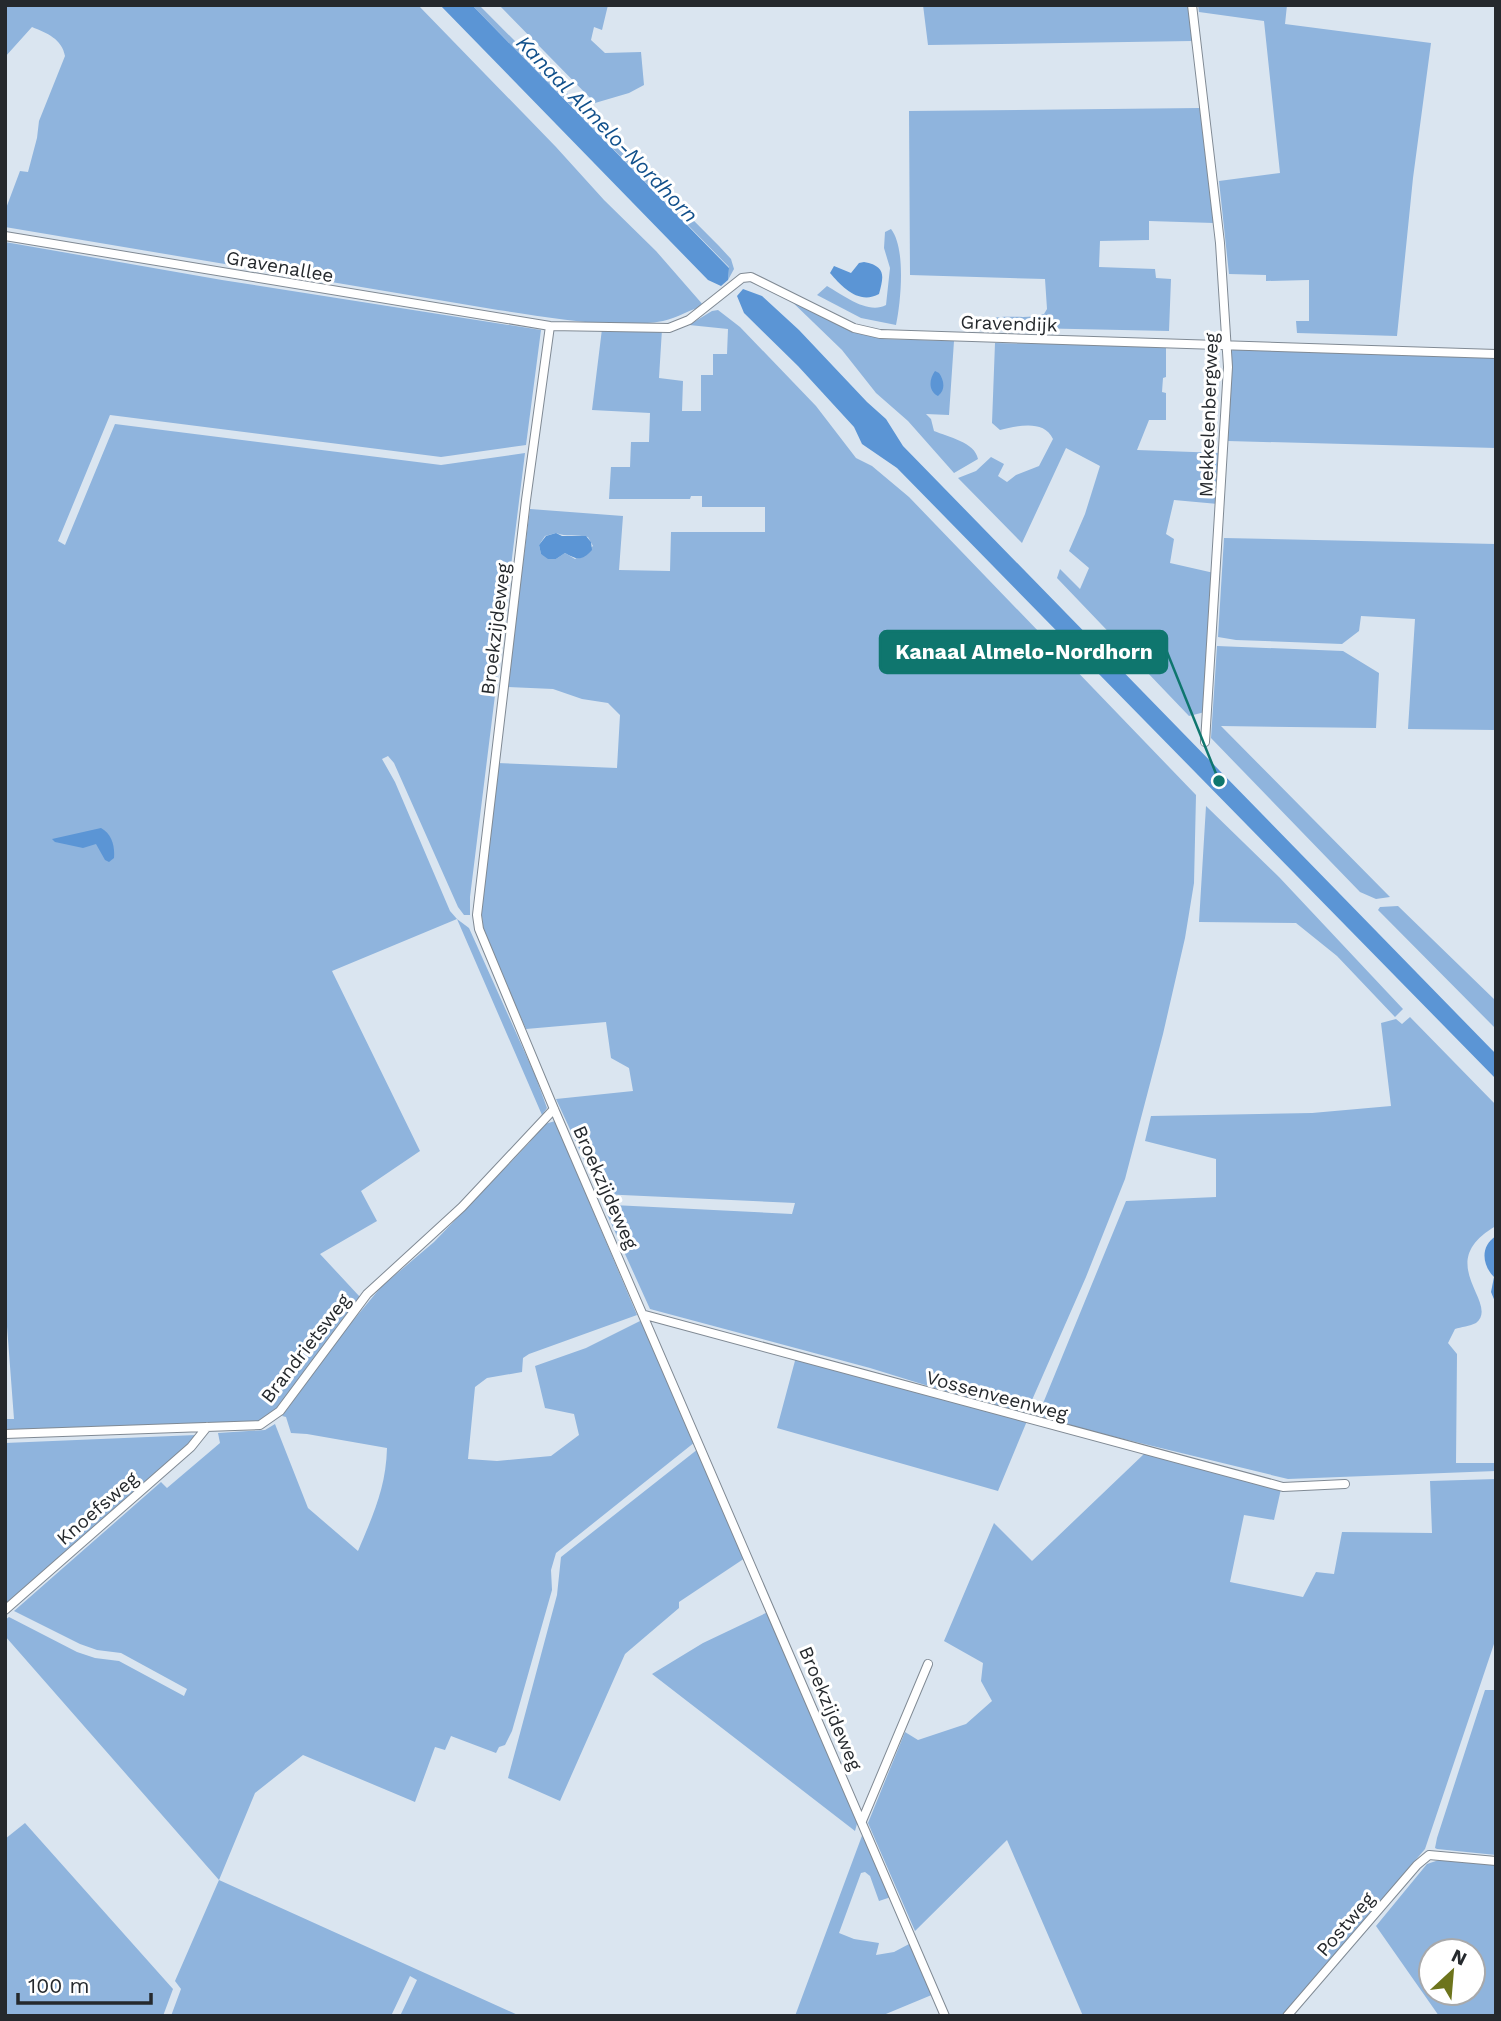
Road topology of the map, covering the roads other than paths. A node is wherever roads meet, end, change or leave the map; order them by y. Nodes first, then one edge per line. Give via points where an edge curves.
1 (1192, 5) edge
2 (5, 236) edge
3 (550, 326) junction
4 (1227, 345) junction
5 (1496, 354) edge
6 (1205, 742) dead end
7 (554, 1109) junction
8 (645, 1315) junction
9 (208, 1427) junction
10 (5, 1434) edge
11 (1345, 1484) dead end
12 (5, 1610) edge
13 (928, 1664) dead end
14 (862, 1821) junction
15 (1496, 1861) edge
16 (945, 2016) edge
17 (1287, 2016) edge

1 - 4 street, Mekkelenbergweg
2 - 3 street, Gravenallee
3 - 4 street, Gravendijk via 669,328 689,320 742,278 751,276 868,333
3 - 7 street, Broekzijdeweg via 477,915
4 - 5 street, Gravendijk
4 - 6 street, Mekkelenbergweg
7 - 8 street, Broekzijdeweg
7 - 9 street, Brandrietsweg via 462,1207 367,1294 280,1411 260,1424
8 - 11 street, Vossenveenweg via 1283,1487
8 - 14 street, Broekzijdeweg
9 - 10 street, Brandrietsweg
9 - 12 street, Knoefsweg
13 - 14 street
14 - 16 street, Broekzijdeweg
15 - 17 street, Postweg via 1429,1855

